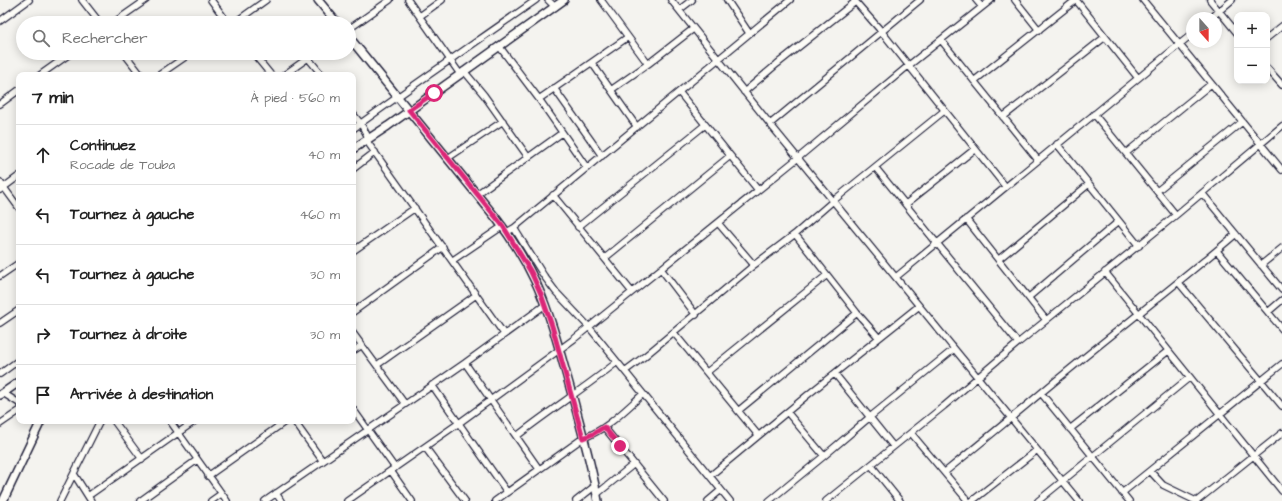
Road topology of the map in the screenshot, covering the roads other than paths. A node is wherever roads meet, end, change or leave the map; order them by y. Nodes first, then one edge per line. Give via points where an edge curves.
1 (29, 0) edge
2 (82, 0) edge
3 (146, 0) edge
4 (212, 0) edge
5 (266, 0) edge
6 (318, 0) edge
7 (390, 0) edge
8 (408, 0) edge
9 (442, 0) edge
10 (536, 0) edge
11 (548, 0) edge
12 (564, 0) edge
13 (601, 0) edge
14 (671, 0) edge
15 (692, 0) edge
16 (727, 0) edge
17 (790, 0) edge
18 (976, 0) edge
19 (991, 0) edge
20 (1015, 0) edge
21 (1143, 0) edge
22 (1210, 0) edge
23 (1232, 0) edge
24 (854, 1) edge
25 (918, 1) edge
26 (555, 7) junction
27 (982, 7) junction
28 (679, 10) junction
29 (1219, 11) junction
30 (95, 16) edge
31 (123, 16) edge
32 (223, 16) edge
33 (244, 16) edge
34 (331, 16) edge
35 (420, 16) junction
36 (0, 21) edge
37 (356, 24) edge
38 (1282, 26) edge
39 (693, 29) junction
40 (1234, 29) edge
41 (1039, 30) junction
42 (882, 32) junction
43 (749, 33) junction
44 (1270, 36) edge
45 (628, 37) junction
46 (1105, 37) junction
47 (1186, 39) edge
48 (941, 40) junction
49 (1179, 45) junction
50 (356, 46) edge
51 (499, 46) junction
52 (717, 59) junction
53 (61, 60) edge
54 (129, 60) edge
55 (181, 60) edge
56 (259, 60) edge
57 (305, 60) edge
58 (310, 60) edge
59 (451, 60) junction
60 (592, 63) junction
61 (648, 64) junction
62 (908, 66) junction
63 (1270, 71) edge
64 (44, 72) edge
65 (139, 72) edge
66 (163, 72) edge
67 (269, 72) edge
68 (288, 72) edge
69 (320, 72) edge
70 (462, 72) junction
71 (1138, 78) junction
72 (974, 81) junction
73 (1211, 84) junction
74 (1282, 85) edge
75 (554, 88) junction
76 (611, 90) junction
77 (16, 92) edge
78 (679, 92) junction
79 (744, 92) junction
80 (397, 96) junction
81 (539, 99) junction
82 (0, 104) edge
83 (409, 110) junction
84 (944, 111) junction
85 (1094, 114) junction
86 (1003, 117) junction
87 (356, 118) edge
88 (503, 121) junction
89 (1242, 122) junction
90 (360, 124) junction
91 (770, 124) junction
92 (705, 125) junction
93 (1282, 126) edge
94 (356, 127) edge
95 (637, 127) junction
96 (562, 133) junction
97 (367, 139) junction
98 (1057, 144) junction
99 (1260, 144) junction
100 (356, 147) edge
101 (975, 149) junction
102 (375, 152) junction
103 (1126, 153) junction
104 (602, 156) junction
105 (730, 156) junction
106 (528, 157) junction
107 (448, 158) junction
108 (798, 158) junction
109 (1038, 160) junction
110 (356, 167) edge
111 (875, 167) junction
112 (587, 168) junction
113 (1282, 170) edge
114 (16, 178) edge
115 (0, 182) edge
116 (1089, 184) junction
117 (1005, 186) junction
118 (2, 189) edge
119 (758, 190) junction
120 (1157, 191) junction
121 (1202, 193) junction
122 (477, 194) junction
123 (553, 195) junction
124 (834, 201) junction
125 (906, 204) junction
126 (16, 205) edge
127 (415, 208) junction
128 (1176, 215) junction
129 (966, 219) junction
130 (1119, 221) junction
131 (718, 223) junction
132 (578, 227) junction
133 (514, 228) junction
134 (505, 229) junction
135 (795, 234) junction
136 (1236, 234) junction
137 (937, 243) junction
138 (1138, 246) junction
139 (443, 247) junction
140 (1282, 248) edge
141 (356, 249) edge
142 (1217, 250) junction
143 (605, 258) junction
144 (999, 259) junction
145 (453, 260) junction
146 (1261, 264) junction
147 (16, 265) edge
148 (754, 266) junction
149 (661, 269) junction
150 (1105, 272) junction
151 (0, 276) edge
152 (827, 276) junction
153 (896, 277) junction
154 (1179, 283) junction
155 (1282, 290) edge
156 (632, 292) junction
157 (476, 295) junction
158 (1029, 297) junction
159 (1282, 300) edge
160 (545, 305) junction
161 (919, 306) junction
162 (356, 310) edge
163 (16, 312) edge
164 (1268, 312) junction
165 (696, 314) junction
166 (857, 314) junction
167 (1139, 315) junction
168 (1046, 320) junction
169 (0, 323) edge
170 (588, 327) junction
171 (1282, 329) edge
172 (674, 333) junction
173 (504, 334) junction
174 (356, 337) edge
175 (878, 338) junction
176 (1018, 343) junction
177 (362, 345) junction
178 (356, 349) edge
179 (954, 349) junction
180 (559, 350) junction
181 (1168, 351) junction
182 (16, 362) edge
183 (465, 362) junction
184 (617, 362) junction
185 (1282, 364) edge
186 (377, 365) junction
187 (625, 371) junction
188 (707, 372) junction
189 (0, 374) edge
190 (835, 374) junction
191 (978, 377) junction
192 (1190, 377) junction
193 (1262, 381) junction
194 (16, 384) edge
195 (432, 385) junction
196 (1041, 393) junction
197 (1, 394) edge
198 (643, 394) junction
199 (572, 395) junction
200 (491, 400) junction
201 (16, 402) edge
202 (405, 404) junction
203 (1282, 406) edge
204 (738, 411) junction
205 (787, 412) junction
206 (16, 413) edge
207 (356, 413) edge
208 (1220, 414) junction
209 (870, 417) junction
210 (1012, 418) junction
211 (459, 423) junction
212 (0, 424) edge
213 (38, 424) edge
214 (99, 424) edge
215 (116, 424) edge
216 (172, 424) edge
217 (191, 424) edge
218 (282, 424) edge
219 (296, 424) edge
220 (604, 427) junction
221 (1070, 429) junction
222 (368, 430) junction
223 (911, 432) junction
224 (178, 433) junction
225 (1282, 434) edge
226 (517, 436) junction
227 (758, 436) junction
228 (583, 438) junction
229 (893, 446) junction
230 (425, 447) junction
231 (1037, 450) junction
232 (824, 456) junction
233 (1093, 456) junction
234 (1253, 456) junction
235 (142, 460) junction
236 (197, 460) junction
237 (322, 460) junction
238 (634, 464) junction
239 (871, 465) junction
240 (539, 469) junction
241 (393, 470) junction
242 (1150, 471) junction
243 (945, 472) junction
244 (74, 474) junction
245 (208, 476) junction
246 (710, 476) junction
247 (1063, 481) junction
248 (721, 490) junction
249 (507, 492) junction
250 (1282, 492) edge
251 (276, 493) junction
252 (1122, 493) junction
253 (221, 494) junction
254 (596, 494) edge
255 (89, 499) edge
256 (3, 501) edge
257 (60, 501) edge
258 (140, 501) edge
259 (211, 501) edge
260 (226, 501) edge
261 (265, 501) edge
262 (281, 501) edge
263 (347, 501) edge
264 (412, 501) edge
265 (465, 501) edge
266 (495, 501) edge
267 (576, 501) edge
268 (664, 501) edge
269 (708, 501) edge
270 (730, 501) edge
271 (768, 501) edge
272 (826, 501) edge
273 (900, 501) edge
274 (968, 501) edge
275 (972, 501) edge
276 (1038, 501) edge
277 (1079, 501) edge
278 (1129, 501) edge
279 (1196, 501) edge

1 - 36 street
2 - 30 street
3 - 31 street
4 - 32 street
5 - 33 street
6 - 34 main road
7 - 37 street
8 - 35 street
9 - 35 street
10 - 59 street
11 - 26 street
12 - 26 main road
13 - 45 street
14 - 28 street
15 - 28 street
16 - 43 street
17 - 43 street
18 - 27 street
19 - 27 street
20 - 41 street
21 - 49 street
22 - 29 street
23 - 29 street
24 - 42 street
24 - 79 street
25 - 42 street
26 - 51 main road
27 - 48 street
28 - 39 street
29 - 40 street
35 - 59 street
38 - 44 street
39 - 52 street
39 - 61 street
41 - 46 street via 1076,0
41 - 72 street
42 - 62 street
42 - 91 street
43 - 52 street
45 - 60 street
45 - 61 street
46 - 71 street
46 - 86 street
47 - 49 street
48 - 62 street
48 - 72 street
49 - 71 street
49 - 73 street
50 - 80 main road
51 - 70 main road
51 - 81 street
52 - 78 street
52 - 79 street
53 - 64 street
54 - 65 street
55 - 66 street
56 - 67 street
57 - 68 street
58 - 69 street
59 - 70 street
59 - 80 street
60 - 75 street
60 - 76 street
61 - 76 street
62 - 84 street
62 - 108 street
63 - 74 street
70 - 83 main road
70 - 88 street via 484,95
71 - 85 street
72 - 86 street
73 - 89 street
73 - 103 street
75 - 81 street
75 - 104 street
76 - 95 street
77 - 82 street
78 - 92 street
78 - 95 street
79 - 91 street
80 - 83 main road
80 - 90 street
81 - 96 street
83 - 97 main road
83 - 107 main road
84 - 101 street
84 - 111 street
85 - 98 street
85 - 103 street
86 - 109 street
87 - 90 street
88 - 106 street
88 - 107 street
89 - 99 street
89 - 120 street
90 - 94 street
90 - 97 street
91 - 108 street
92 - 105 street
92 - 132 street
93 - 99 street
95 - 104 street
96 - 106 street
96 - 112 street
97 - 100 main road
97 - 102 street
98 - 109 street
98 - 116 street
99 - 113 street
99 - 121 street
101 - 117 street
101 - 125 street
102 - 110 street
102 - 127 street
103 - 120 street
104 - 112 street
105 - 119 street
105 - 143 street
106 - 122 street
107 - 122 main road
108 - 119 street
108 - 124 street
109 - 117 street
111 - 124 street
111 - 125 street
112 - 123 street
114 - 118 street
115 - 118 street
116 - 130 street
116 - 144 street
117 - 129 street
118 - 126 street
119 - 131 street
120 - 128 street
121 - 128 street
121 - 136 street
122 - 134 main road
123 - 132 street
123 - 133 street
124 - 135 street
124 - 153 street
125 - 137 street
127 - 139 street
127 - 141 street
128 - 138 street
129 - 137 street
129 - 144 street
130 - 138 street
130 - 158 street
131 - 148 street
131 - 149 street
132 - 143 street
133 - 134 street
133 - 170 street via 544,276
134 - 145 street
134 - 160 main road via 531,272
135 - 148 street
135 - 152 street
136 - 142 street
136 - 146 street
137 - 153 street
137 - 176 street
138 - 150 street
139 - 145 street
139 - 162 street
140 - 146 street
142 - 154 street
142 - 164 street
143 - 156 street
144 - 158 street
145 - 157 street
146 - 155 street
147 - 151 street
148 - 165 street
149 - 156 street
149 - 165 street
150 - 167 street
150 - 168 street
152 - 166 street
152 - 188 street
153 - 161 street
154 - 167 street
154 - 193 street
156 - 170 street
157 - 173 street
157 - 186 street
158 - 168 street
159 - 164 street
160 - 173 street
160 - 180 main road
161 - 175 street
161 - 179 street
163 - 169 street
164 - 171 street
165 - 172 street
166 - 175 street
166 - 204 street
167 - 181 street
167 - 196 street
168 - 176 street
170 - 180 street
170 - 184 street
172 - 187 street
172 - 188 street
173 - 183 street
174 - 177 street
175 - 190 street
176 - 191 street
177 - 178 street
177 - 186 street
179 - 191 street
179 - 209 street
180 - 199 main road
180 - 200 street
181 - 192 street
181 - 221 street
182 - 189 street
183 - 195 street
183 - 200 street
184 - 187 street
184 - 199 street
185 - 193 street
186 - 202 street
187 - 198 street
188 - 204 street
190 - 205 street
190 - 209 street
191 - 210 street
191 - 223 street
192 - 208 street
192 - 233 street
193 - 203 street
193 - 208 street
194 - 197 main road
195 - 202 street
195 - 211 street
196 - 210 street
196 - 221 street
197 - 201 street
198 - 220 street
198 - 246 street
199 - 226 street
199 - 228 main road
200 - 211 street
200 - 226 street
202 - 222 street
204 - 227 street
205 - 227 street
205 - 232 street
206 - 212 street
207 - 222 street
208 - 234 street
208 - 242 street
209 - 229 street
209 - 232 street
210 - 231 street
210 - 243 street
211 - 230 street
211 - 249 street
213 - 256 main road
214 - 244 street
215 - 235 street
216 - 224 street
217 - 224 street
218 - 245 street
219 - 237 street
220 - 228 street
220 - 238 street
221 - 233 street
222 - 237 street
222 - 241 street
223 - 229 street
223 - 243 street
224 - 235 street
224 - 236 street
225 - 234 street
226 - 240 street
227 - 246 street
228 - 240 street
228 - 254 main road
229 - 239 street
230 - 241 street
230 - 265 street
231 - 247 street
231 - 275 street
232 - 271 street
233 - 247 street
233 - 252 street
234 - 250 street
234 - 279 street
235 - 255 street
236 - 245 street
236 - 258 street
237 - 251 street
238 - 254 street
238 - 268 street
239 - 272 street
239 - 273 street
240 - 249 street
241 - 263 street
241 - 264 street
242 - 252 street
242 - 279 street via 1163,486
243 - 274 street
244 - 255 street
244 - 257 street
245 - 253 street
246 - 248 street
247 - 276 street
247 - 277 street
248 - 269 street
248 - 270 street
249 - 266 street
251 - 261 street
251 - 262 street
252 - 278 street
253 - 259 street
253 - 260 street
254 - 267 street

